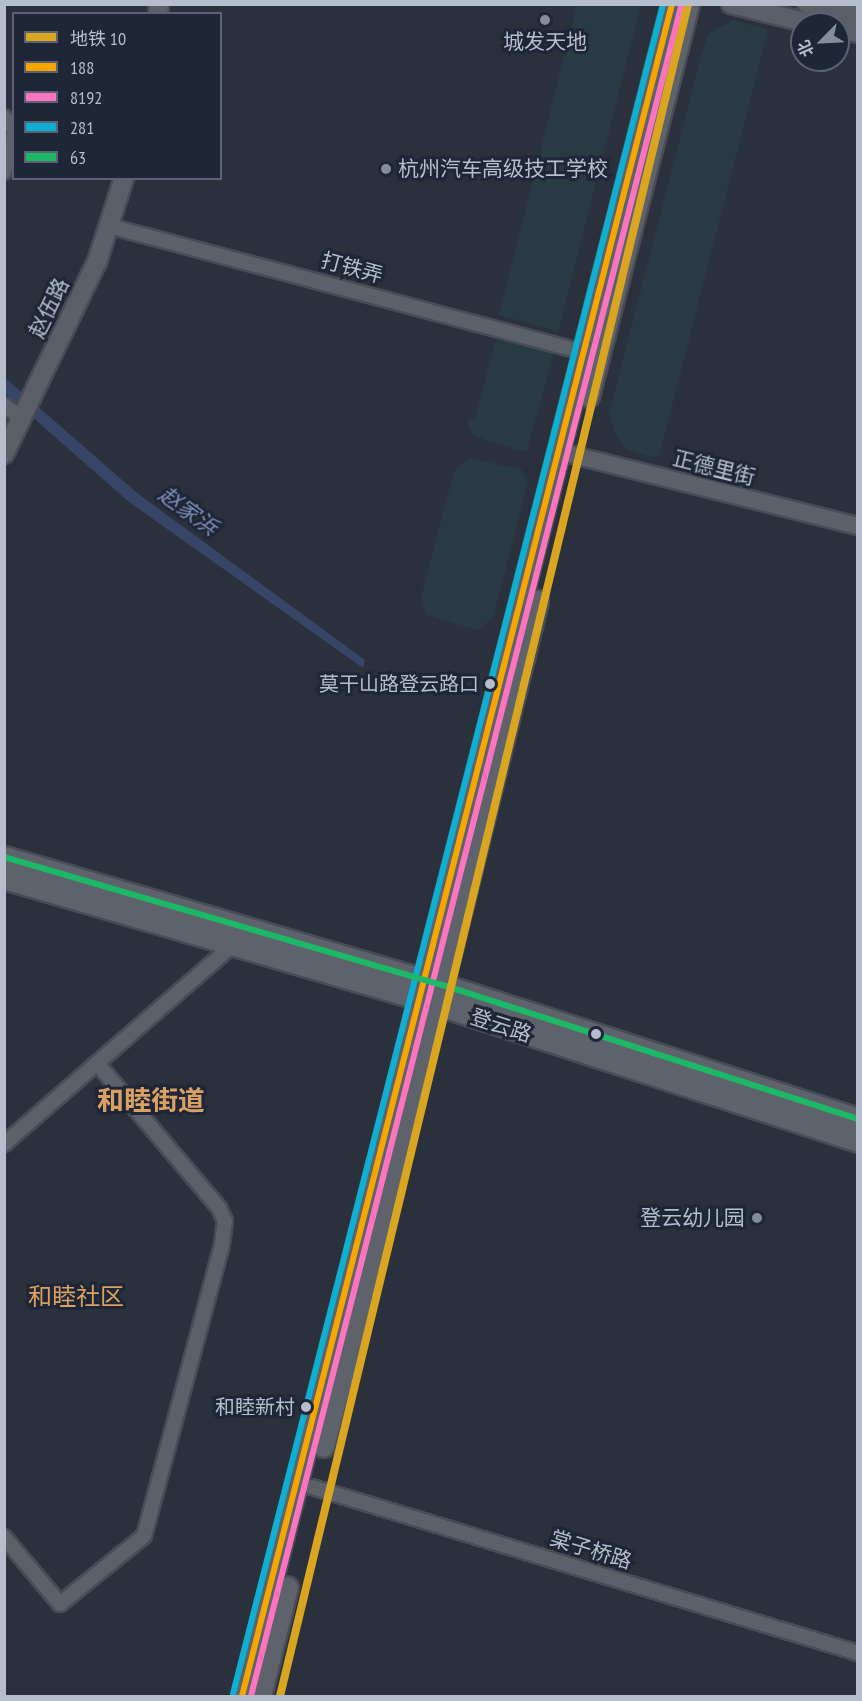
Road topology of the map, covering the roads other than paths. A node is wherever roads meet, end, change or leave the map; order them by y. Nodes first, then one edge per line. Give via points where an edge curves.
1 (672, 4) edge
2 (688, 4) edge
3 (731, 4) edge
4 (807, 4) edge
5 (858, 16) edge
6 (790, 18) edge
7 (12, 142) edge
8 (4, 172) edge
9 (123, 180) edge
10 (109, 226) junction
11 (584, 352) junction
12 (4, 405) edge
13 (22, 417) junction
14 (567, 453) junction
15 (4, 454) edge
16 (858, 526) edge
17 (4, 857) edge
18 (4, 878) edge
19 (234, 944) junction
20 (430, 993) junction
21 (97, 1063) junction
22 (858, 1119) edge
23 (858, 1141) edge
24 (4, 1144) edge
25 (312, 1487) junction
26 (4, 1537) edge
27 (858, 1653) edge
28 (242, 1696) edge
29 (260, 1696) edge

1 - 11 main road
2 - 14 main road
3 - 6 main road
4 - 5 main road
7 - 8 street
9 - 10 main road, 赵伍路
10 - 11 street, 打铁弄
10 - 13 main road, 赵伍路 via 97,262
11 - 14 main road
12 - 13 street
13 - 15 main road, 赵伍路
14 - 16 street, 正德里街
14 - 20 main road
17 - 20 main road, 登云路
18 - 19 main road, 登云路
19 - 20 main road, 登云路
19 - 21 street
20 - 22 main road, 登云路
20 - 23 main road, 登云路
20 - 25 main road
20 - 28 main road
21 - 24 street
21 - 26 street via 219,1208 225,1221 222,1244 144,1536 60,1604
25 - 27 street, 棠子桥路
25 - 29 main road

